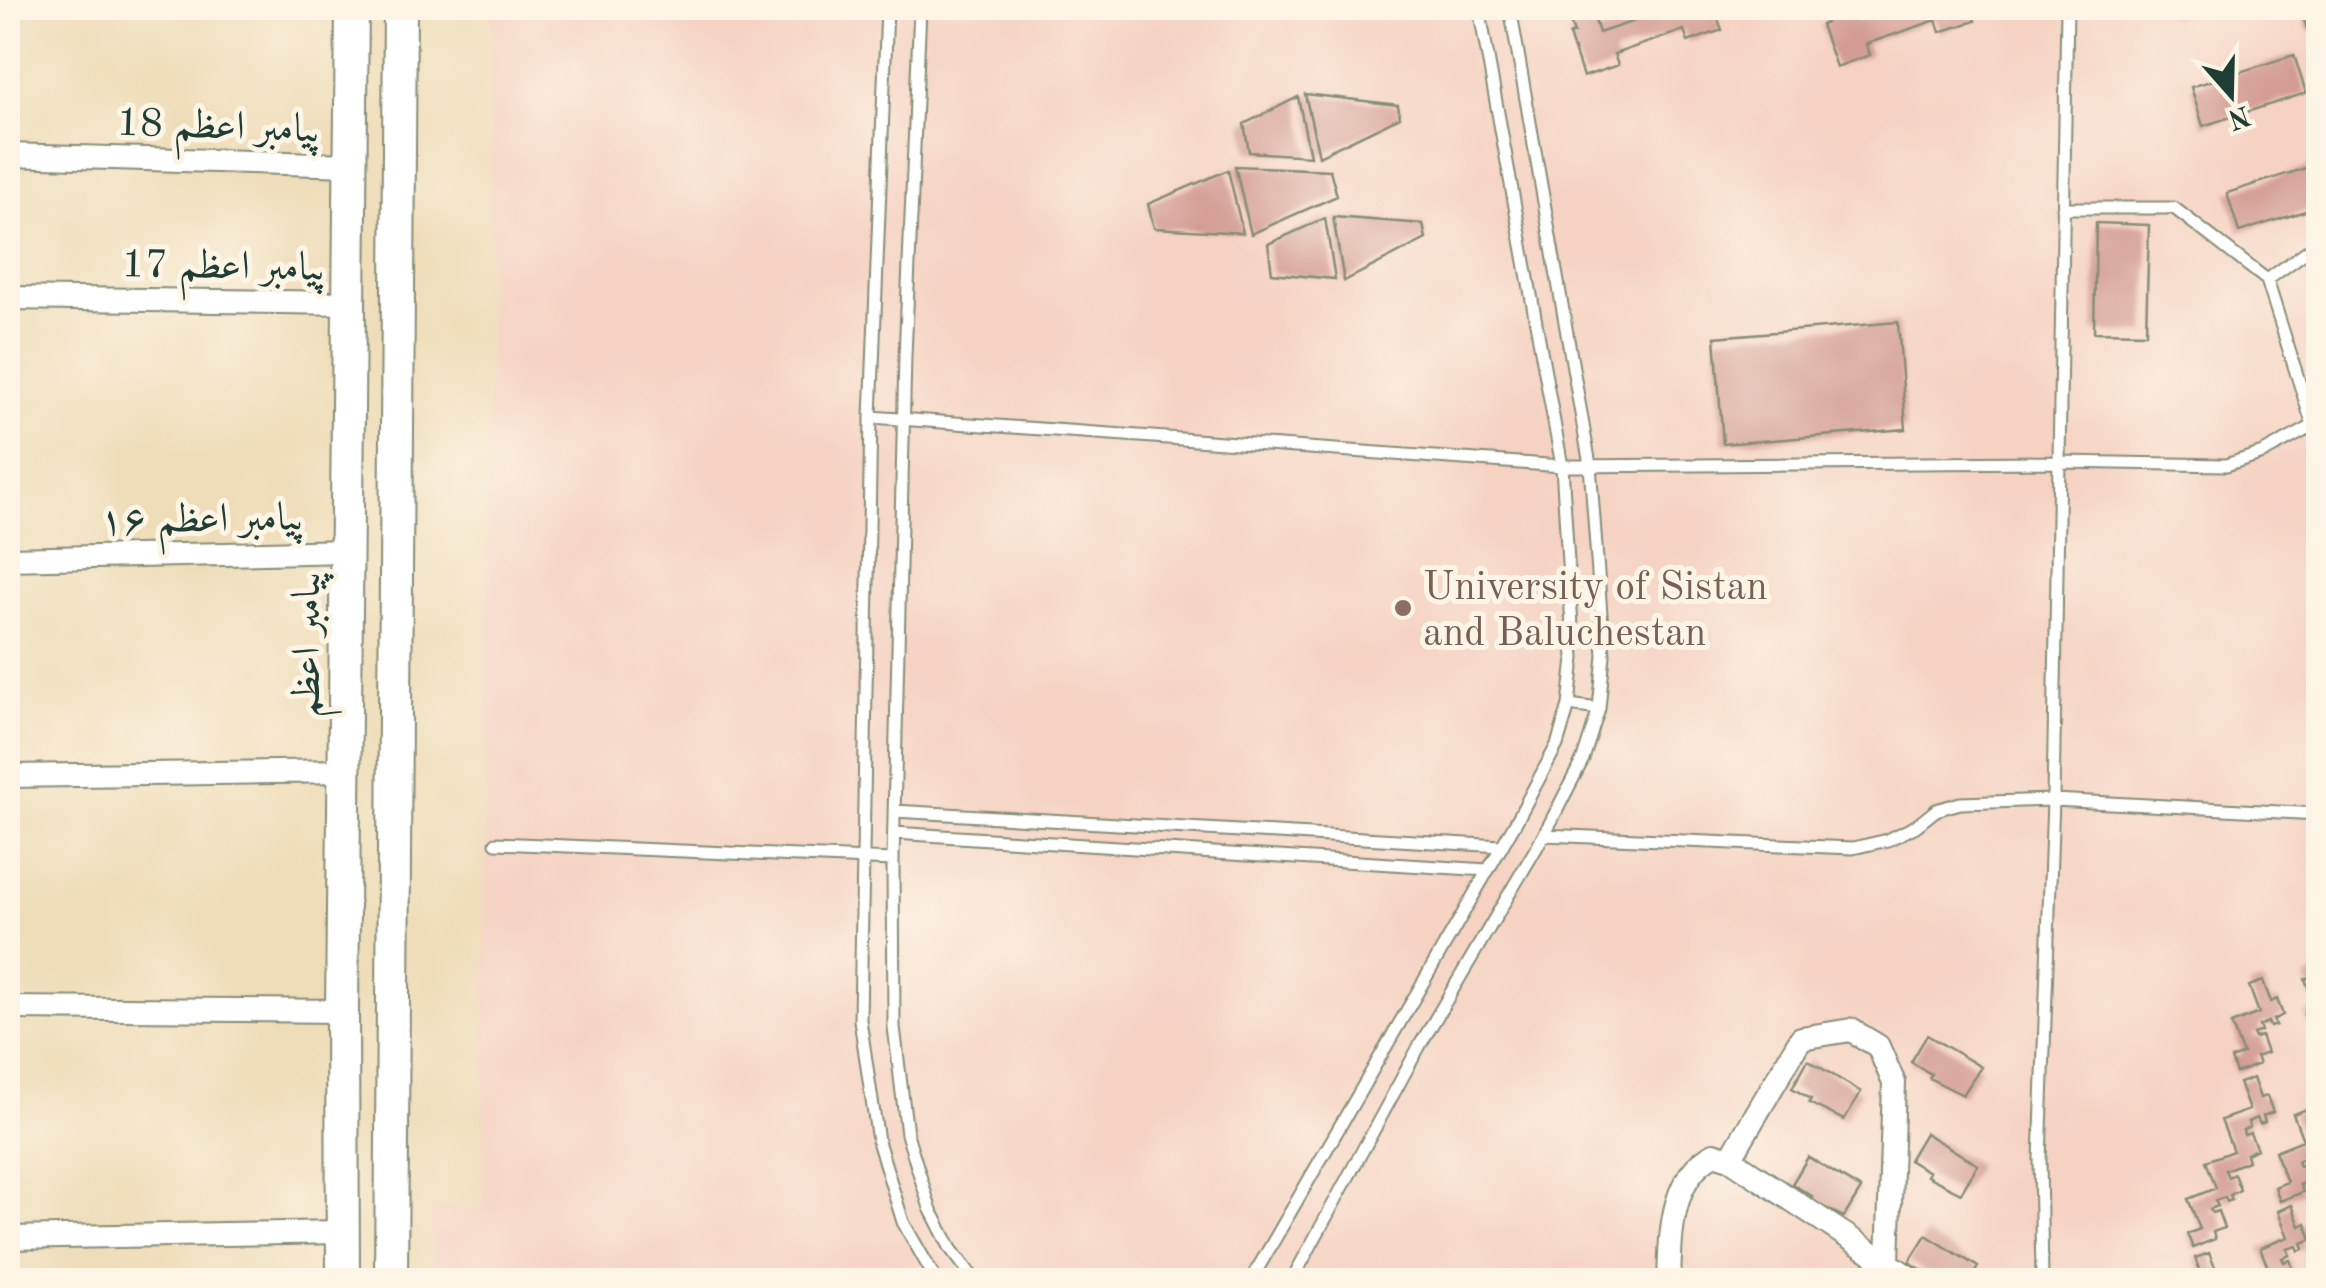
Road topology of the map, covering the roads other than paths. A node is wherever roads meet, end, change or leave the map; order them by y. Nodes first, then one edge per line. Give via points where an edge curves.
1 (352, 8) edge
2 (400, 8) edge
3 (887, 8) edge
4 (920, 8) edge
5 (1479, 8) edge
6 (1510, 8) edge
7 (2067, 8) edge
8 (8, 156) edge
9 (351, 165) junction
10 (2064, 208) junction
11 (2318, 243) edge
12 (2267, 280) junction
13 (8, 298) edge
14 (349, 303) junction
15 (871, 417) junction
16 (905, 420) junction
17 (2060, 462) junction
18 (1590, 465) junction
19 (1562, 466) junction
20 (348, 551) junction
21 (8, 559) edge
22 (1569, 705) junction
23 (1599, 709) junction
24 (346, 771) junction
25 (8, 776) edge
26 (2053, 800) junction
27 (894, 810) junction
28 (2318, 814) edge
29 (894, 833) junction
30 (1544, 835) junction
31 (496, 843) dead end
32 (1502, 846) junction
33 (864, 858) junction
34 (893, 860) junction
35 (1488, 870) junction
36 (8, 1008) edge
37 (342, 1012) junction
38 (1730, 1158) junction
39 (343, 1232) junction
40 (8, 1238) edge
41 (1888, 1262) junction
42 (343, 1280) edge
43 (391, 1280) edge
44 (936, 1280) edge
45 (975, 1280) edge
46 (1252, 1280) edge
47 (1292, 1280) edge
48 (1669, 1280) edge
49 (1912, 1280) edge
50 (2042, 1280) edge

1 - 9 main road, پیامبر اعظم
2 - 43 main road
3 - 15 lane
4 - 16 lane
5 - 19 lane
6 - 18 lane
7 - 10 lane
8 - 9 street, پیامبر اعظم 18
9 - 14 main road, پیامبر اعظم
10 - 12 lane via 2174,208
10 - 17 lane
11 - 12 lane
12 - 17 lane via 2313,426 2226,465
13 - 14 street, پیامبر اعظم 17
14 - 20 main road, پیامبر اعظم
15 - 16 lane
15 - 33 lane
16 - 19 lane
16 - 27 lane
17 - 18 lane
17 - 26 lane
18 - 19 lane
18 - 23 lane via 1604,655
19 - 22 lane via 1574,658
20 - 21 street, پیامبر اعظم ۱۶
20 - 24 main road, پیامبر اعظم
22 - 23 lane
22 - 32 lane via 1557,745
23 - 30 lane
24 - 25 street
24 - 37 main road, پیامبر اعظم
26 - 28 lane
26 - 30 lane via 1960,803 1888,840 1853,848
26 - 50 lane
27 - 29 lane
27 - 32 lane
29 - 34 lane
29 - 35 lane
30 - 47 lane
31 - 33 lane
32 - 35 lane
33 - 34 lane
33 - 44 lane via 860,1020 866,1079 903,1222
34 - 45 lane via 894,1027 907,1134 930,1208
35 - 46 lane
36 - 37 street
37 - 39 main road, پیامبر اعظم
38 - 41 street
38 - 41 street via 1801,1038 1851,1030 1878,1046 1894,1083
38 - 48 street via 1714,1154 1699,1162 1672,1211
39 - 40 street
39 - 42 main road, پیامبر اعظم
41 - 49 street

